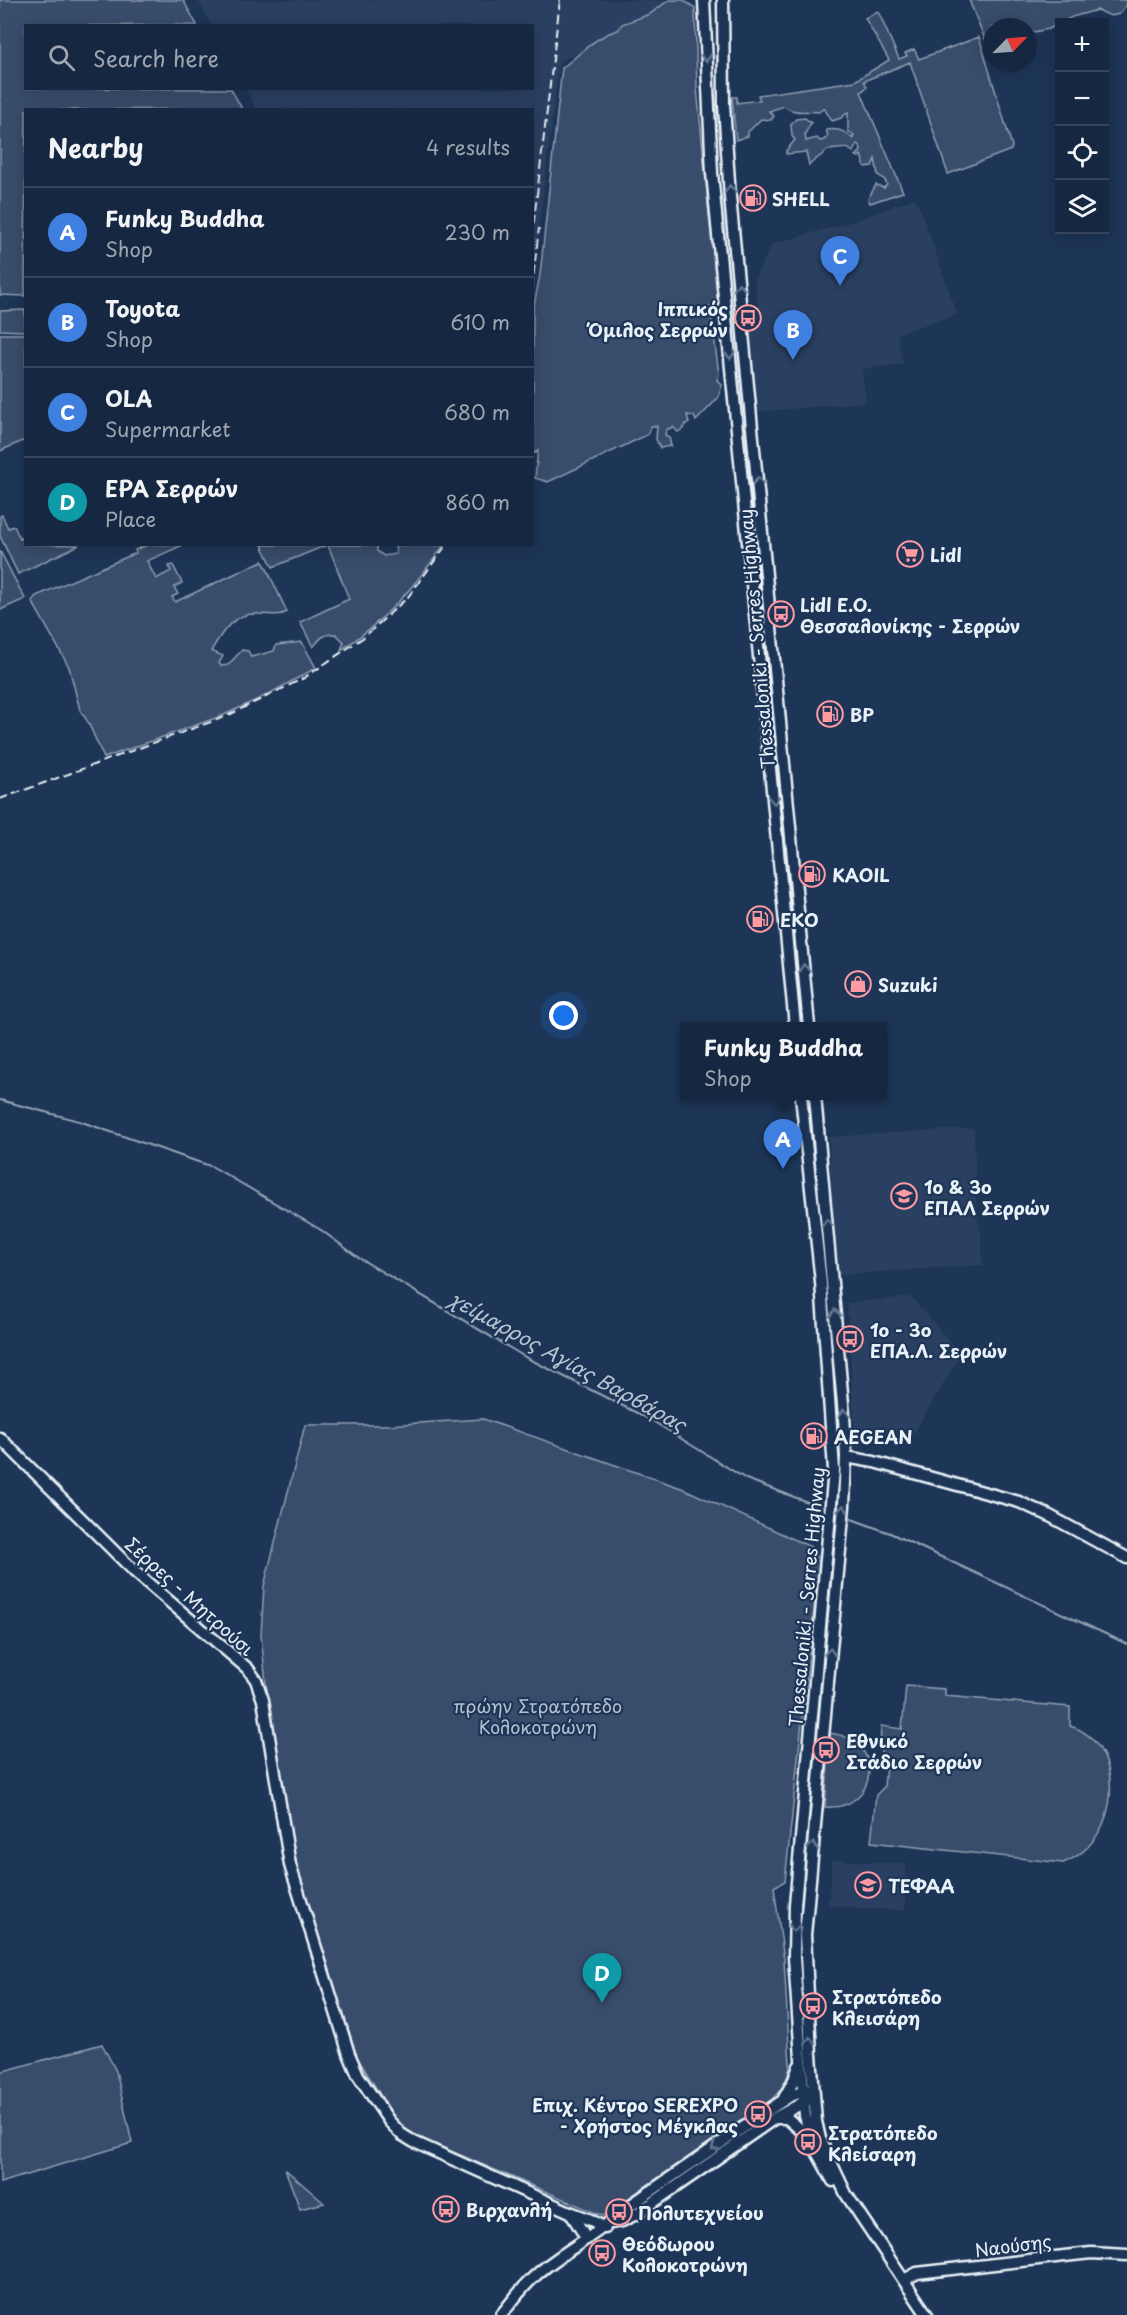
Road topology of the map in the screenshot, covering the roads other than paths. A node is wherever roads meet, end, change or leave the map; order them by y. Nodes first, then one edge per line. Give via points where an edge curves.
1 (704, 0) edge
2 (723, 0) edge
3 (795, 1022) edge
4 (809, 1022) edge
5 (802, 1100) edge
6 (816, 1100) edge
7 (0, 1438) edge
8 (846, 1457) junction
9 (1127, 1558) edge
10 (800, 2060) junction
11 (809, 2095) junction
12 (780, 2102) junction
13 (775, 2118) junction
14 (809, 2137) junction
15 (846, 2194) junction
16 (570, 2211) junction
17 (608, 2225) junction
18 (587, 2239) junction
19 (1127, 2255) edge
20 (904, 2280) junction
21 (501, 2315) edge
22 (927, 2315) edge

1 -> 3 main road, Thessaloniki - Serres Highway via 707,96 720,255
4 -> 2 main road, Thessaloniki - Serres Highway via 735,248 724,105
5 -> 10 main road, Thessaloniki - Serres Highway via 834,1448 795,1905 793,1948
8 -> 6 main road, Thessaloniki - Serres Highway
7 - 16 main road, Σέρρες - Μητρούσι via 135,1572 254,1677 263,1700 287,1853 297,1890 352,2065 393,2126 414,2142
8 - 9 main road via 1019,1502
11 -> 8 main road, Thessaloniki - Serres Highway via 806,1928
10 - 11 main road, Thessaloniki - Serres Highway
10 - 12 main road via 794,2080
11 - 12 main road
11 - 13 main road
11 - 14 main road
11 - 15 main road via 820,2139
12 -> 17 main road via 622,2211
13 - 14 main road via 789,2119
13 - 17 main road via 638,2213
14 - 15 main road via 831,2178
15 - 20 main road
16 - 17 main road, Σέρρες - Μητρούσι
16 - 18 main road
17 - 18 main road
18 - 21 main road via 536,2275
19 - 20 main road, Ναούσης via 1074,2255 917,2273
20 - 22 main road

